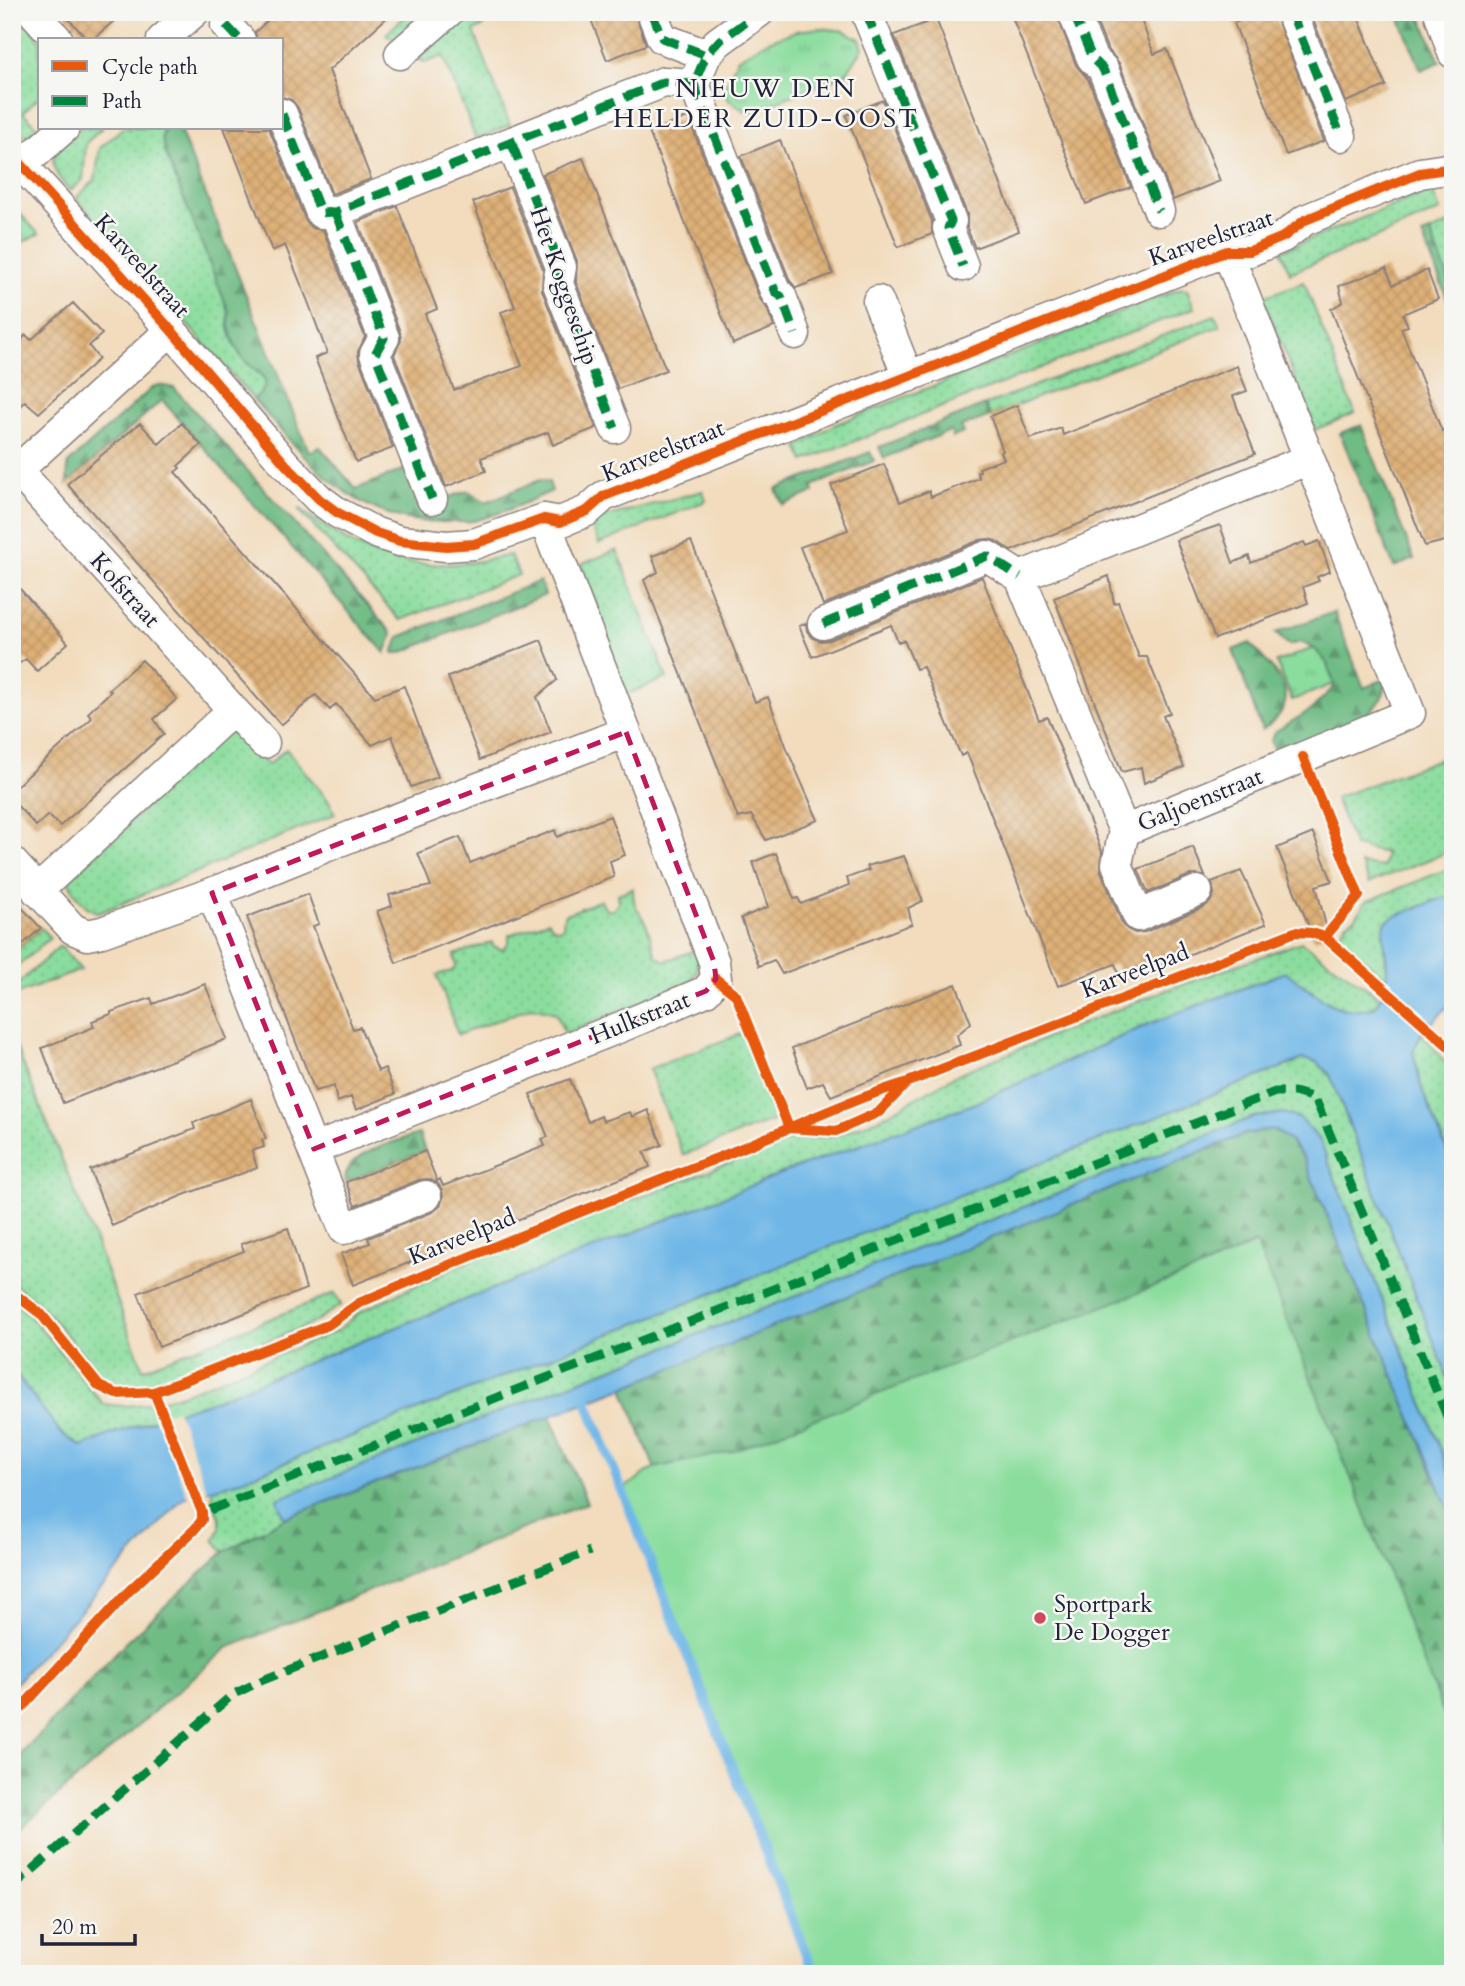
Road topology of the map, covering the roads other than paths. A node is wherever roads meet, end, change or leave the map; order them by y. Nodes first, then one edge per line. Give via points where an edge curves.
1 (33, 12) edge
2 (194, 12) edge
3 (448, 12) edge
4 (652, 12) edge
5 (759, 12) edge
6 (866, 12) edge
7 (1073, 12) edge
8 (1291, 12) edge
9 (1441, 13) edge
10 (56, 38) edge
11 (164, 38) edge
12 (1453, 52) edge
13 (400, 54) dead end
14 (706, 55) junction
15 (694, 84) junction
16 (284, 119) edge
17 (1337, 125) dead end
18 (61, 130) edge
19 (512, 144) junction
20 (17, 160) edge
21 (1453, 168) edge
22 (1159, 211) dead end
23 (335, 212) junction
24 (1227, 251) junction
25 (963, 266) dead end
26 (878, 301) dead end
27 (171, 330) junction
28 (795, 334) dead end
29 (908, 377) junction
30 (615, 428) dead end
31 (1309, 459) junction
32 (15, 472) edge
33 (432, 499) dead end
34 (544, 519) junction
35 (1020, 577) junction
36 (823, 624) dead end
37 (233, 710) junction
38 (626, 732) junction
39 (264, 743) dead end
40 (1124, 831) junction
41 (12, 862) edge
42 (37, 891) junction
43 (1197, 891) dead end
44 (212, 893) junction
45 (314, 1149) junction
46 (426, 1196) dead end

1 - 10 street
2 - 11 street
3 - 13 street
4 - 14 street via 662,38
5 - 14 street
6 - 25 street via 951,221 948,228
7 - 22 street via 1092,58 1103,69
8 - 17 street
9 - 12 street
14 - 15 street
15 - 19 street via 664,82
15 - 28 street
16 - 23 street via 321,213
18 - 20 street
19 - 23 street
19 - 30 street, Het Koggeschip via 561,267 558,284
20 - 27 street, Karveelstraat
21 - 24 street, Karveelstraat via 1420,173 1305,220 1283,237 1250,251
23 - 33 street via 384,338 375,354
24 - 29 street, Karveelstraat
24 - 31 street, Galjoenstraat
26 - 29 street
27 - 32 street, Kofstraat
27 - 34 street, Karveelstraat via 319,499 366,528 400,541 446,546 474,544
29 - 34 street, Karveelstraat via 604,496 587,511 560,522
31 - 35 street
31 - 40 street, Galjoenstraat via 1410,713
32 - 37 street, Kofstraat
34 - 38 street, Hulkstraat
35 - 36 street via 987,556
35 - 40 street, Galjoenstraat
37 - 39 street, Kofstraat
37 - 42 street
38 - 44 street
38 - 45 street, Hulkstraat via 714,962 716,979 706,991
40 - 43 street via 1117,864 1138,916
41 - 42 street
42 - 44 street via 73,929 87,934 102,933
44 - 45 street
45 - 46 street via 344,1229

